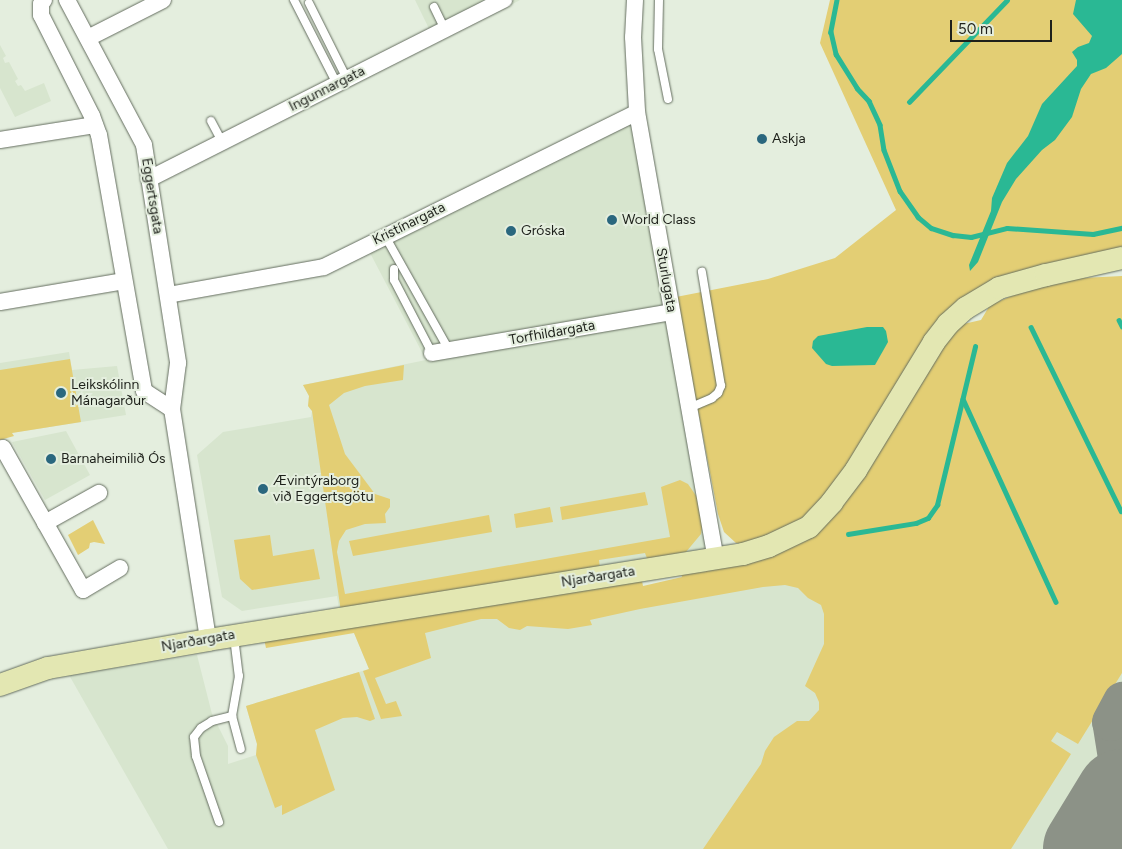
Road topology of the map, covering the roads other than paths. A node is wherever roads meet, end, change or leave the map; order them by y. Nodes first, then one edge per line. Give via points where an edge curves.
1 (44, 0) edge
2 (67, 0) edge
3 (163, 0) edge
4 (294, 0) edge
5 (504, 0) edge
6 (635, 0) edge
7 (659, 0) edge
8 (309, 3) dead end
9 (434, 7) dead end
10 (444, 30) junction
11 (88, 38) junction
12 (342, 82) junction
13 (668, 99) dead end
14 (637, 112) junction
15 (211, 121) dead end
16 (95, 125) junction
17 (0, 140) edge
18 (222, 142) junction
19 (150, 179) junction
20 (385, 236) junction
21 (1122, 258) edge
22 (1077, 268) junction
23 (1122, 268) edge
24 (394, 269) dead end
25 (702, 272) dead end
26 (124, 281) junction
27 (168, 295) junction
28 (0, 302) edge
29 (671, 312) junction
30 (449, 350) junction
31 (432, 353) joint
32 (689, 408) junction
33 (172, 409) junction
34 (2, 448) edge
35 (99, 493) dead end
36 (45, 523) junction
37 (716, 558) junction
38 (120, 568) dead end
39 (233, 635) junction
40 (208, 640) junction
41 (0, 685) edge
42 (232, 716) junction
43 (241, 749) dead end
44 (219, 822) dead end

1 - 16 street via 41,15
2 - 11 street, Eggertsgata
3 - 11 street
4 - 12 lane
5 - 10 street, Ingunnargata
6 - 14 street, Sturlugata via 633,37
7 - 13 lane via 658,49
8 - 12 lane
9 - 10 lane
10 - 12 street, Ingunnargata
11 - 19 street, Eggertsgata via 142,140
12 - 18 street, Ingunnargata
14 - 20 street, Kristínargata
14 - 29 street, Sturlugata
15 - 18 lane
16 - 17 street
16 - 26 street
18 - 19 street, Ingunnargata
19 - 27 street, Eggertsgata
20 - 27 street, Kristínargata via 324,267
20 - 30 lane
21 - 22 main road, Njarðargata
22 - 23 main road, Njarðargata
22 - 37 main road, Njarðargata via 999,288 966,308 934,342 856,470 814,522 788,539 769,546
24 - 31 lane via 394,280
25 - 32 lane via 722,386 712,398
26 - 28 street
26 - 33 street via 144,391
27 - 33 street, Eggertsgata via 178,363
29 - 30 street, Torfhildargata
29 - 32 street, Sturlugata
30 - 31 street, Torfhildargata
32 - 37 street, Sturlugata
33 - 40 street, Eggertsgata
34 - 36 street
35 - 36 street
36 - 38 street via 83,590
37 - 39 main road, Njarðargata
39 - 40 main road, Njarðargata
39 - 42 lane via 239,676
40 - 41 main road, Njarðargata via 48,668
42 - 43 lane
42 - 44 lane via 212,721 194,737 196,756

